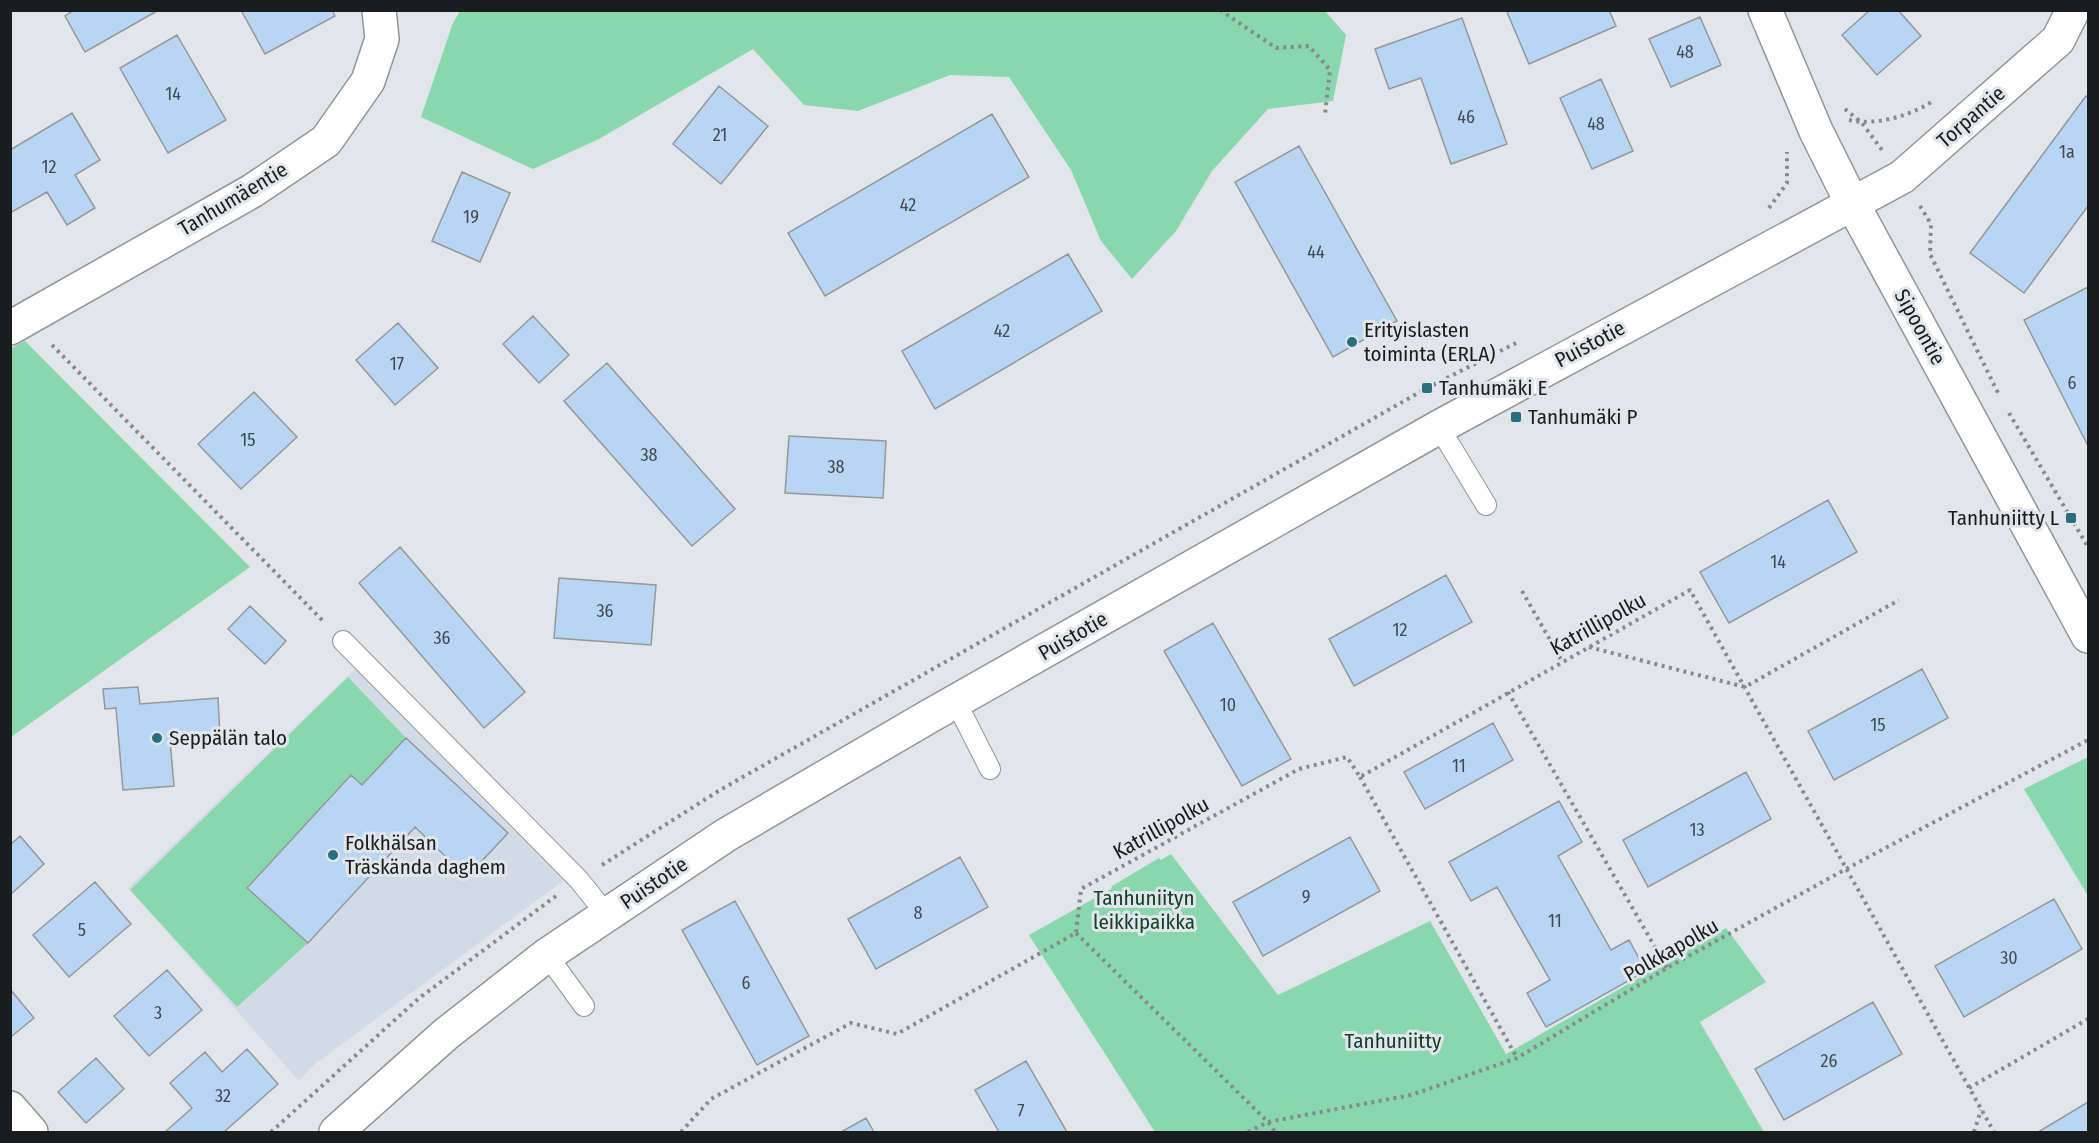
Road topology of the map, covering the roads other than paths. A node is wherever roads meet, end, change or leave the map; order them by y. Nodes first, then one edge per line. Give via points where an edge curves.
1 (379, 10) edge
2 (1765, 10) edge
3 (2073, 10) edge
4 (1852, 203) junction
5 (15, 324) edge
6 (1438, 427) junction
7 (1486, 505) dead end
8 (2088, 636) edge
9 (343, 641) road end
10 (956, 702) junction
11 (990, 769) dead end
12 (607, 915) junction
13 (547, 955) junction
14 (584, 1006) dead end
15 (10, 1108) edge
16 (31, 1132) edge
17 (336, 1132) edge

1 - 5 street, Tanhumäentie via 382,39 368,81 326,141 252,190
2 - 4 street, Sipoontie via 1816,131
3 - 4 street, Torpantie via 2058,40 1902,177
4 - 6 street, Puistotie
4 - 8 street, Sipoontie
6 - 7 lane
6 - 10 street, Puistotie
9 - 12 lane via 579,880
10 - 11 lane
10 - 12 street, Puistotie via 726,835
12 - 13 street, Puistotie
13 - 14 lane
13 - 17 street, Puistotie via 446,1034
15 - 16 street

